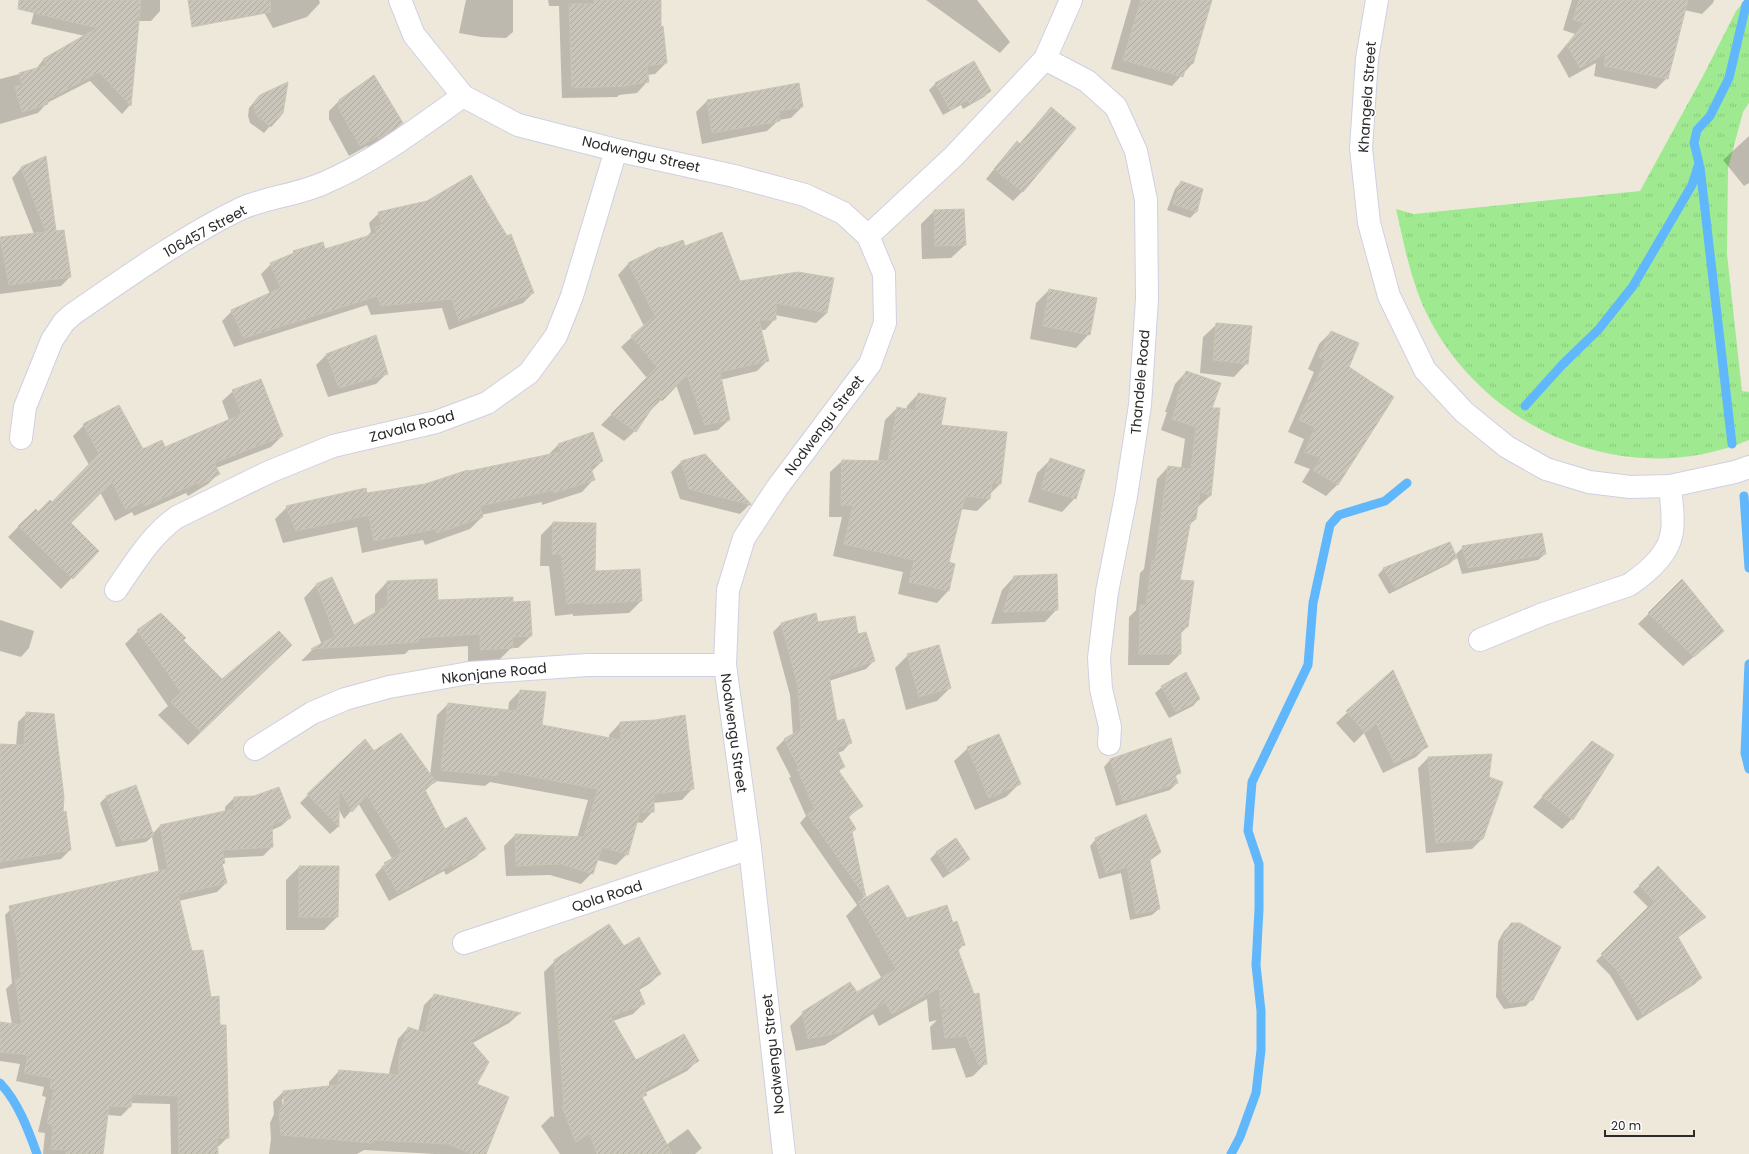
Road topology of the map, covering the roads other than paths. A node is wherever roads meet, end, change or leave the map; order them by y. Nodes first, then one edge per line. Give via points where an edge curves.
1 (400, 0) edge
2 (1071, 0) edge
3 (1377, 0) edge
4 (1045, 59) junction
5 (463, 96) junction
6 (616, 150) junction
7 (868, 236) junction
8 (21, 438) dead end
9 (1749, 467) edge
10 (1670, 486) junction
11 (116, 590) dead end
12 (1480, 640) dead end
13 (725, 665) junction
14 (1109, 744) dead end
15 (255, 749) dead end
16 (750, 848) junction
17 (464, 943) dead end
18 (784, 1154) edge

1 - 5 street, Nodwengu Street via 414,35
2 - 4 street
3 - 10 street, Khangela Street via 1367,59 1361,148 1369,223 1389,296 1425,370 1464,412 1507,447 1546,469 1589,482 1623,486
4 - 7 street via 953,157
4 - 14 street, Thandele Road via 1087,81 1116,107 1136,151 1146,200 1147,299 1140,405 1126,496 1107,592 1099,658 1101,689 1110,727
5 - 6 street, Nodwengu Street via 518,125
5 - 8 street, 106457 Street via 390,148 347,172 323,184 242,208 193,234 73,314 52,340 25,407
6 - 7 street, Nodwengu Street via 806,195 843,213
6 - 11 street, Zavala Road via 572,296 556,336 529,373 487,403 436,422 333,446 268,472 177,517 165,525 152,540
7 - 13 street, Nodwengu Street via 884,274 885,323 870,364 777,488 744,538 728,590
9 - 10 street, Khangela Street
10 - 12 street via 1672,535 1661,557 1636,581 1543,614
13 - 15 street, Nkonjane Road via 587,665 447,676 346,699 312,713
13 - 16 street, Nodwengu Street
16 - 17 street, Qola Road
16 - 18 street, Nodwengu Street

